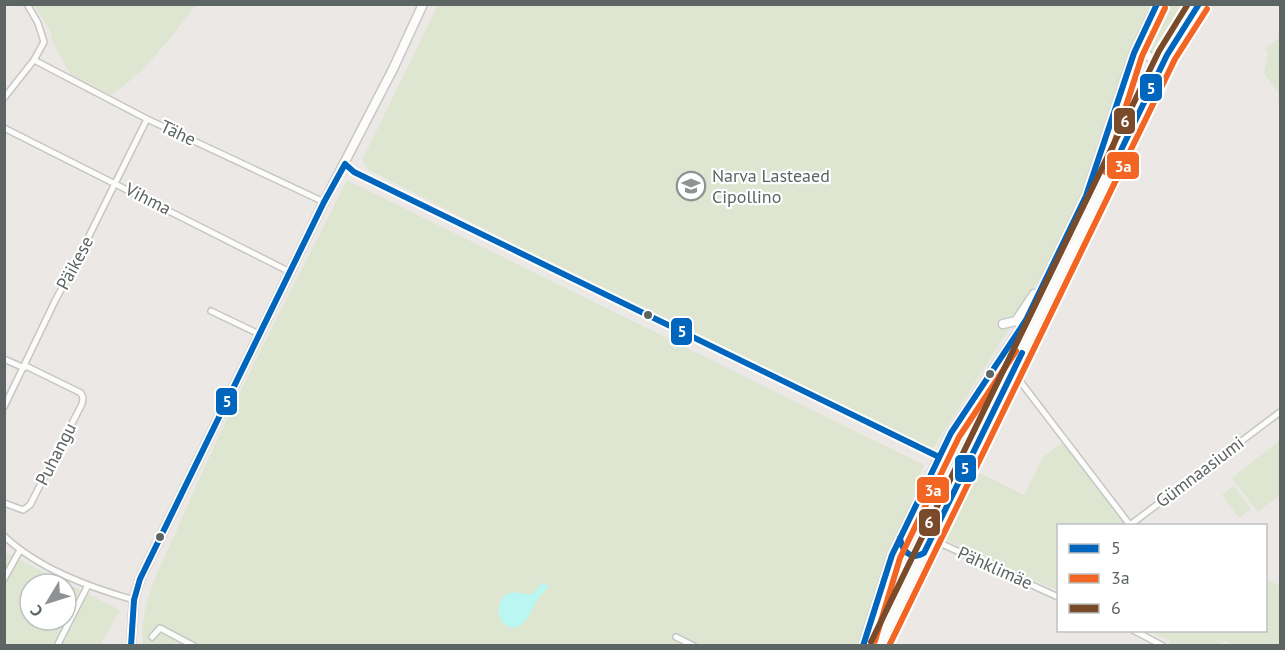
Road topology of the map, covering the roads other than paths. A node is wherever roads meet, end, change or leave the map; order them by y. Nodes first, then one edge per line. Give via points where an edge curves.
1 (27, 4) edge
2 (423, 4) edge
3 (1157, 4) edge
4 (1199, 4) edge
5 (1142, 35) junction
6 (1167, 55) junction
7 (34, 60) junction
8 (4, 98) edge
9 (147, 119) junction
10 (4, 128) edge
11 (345, 164) junction
12 (116, 183) junction
13 (324, 202) junction
14 (290, 272) junction
15 (1049, 275) junction
16 (211, 310) dead end
17 (1003, 324) dead end
18 (260, 334) junction
19 (1017, 334) junction
20 (1027, 342) junction
21 (4, 359) edge
22 (25, 367) junction
23 (1013, 372) junction
24 (4, 407) edge
25 (1281, 412) edge
26 (951, 433) junction
27 (974, 452) junction
28 (939, 458) junction
29 (4, 503) edge
30 (1129, 524) edge
31 (1131, 524) edge
32 (4, 536) edge
33 (900, 538) junction
34 (931, 539) junction
35 (20, 550) junction
36 (924, 553) junction
37 (4, 579) edge
38 (88, 585) junction
39 (1057, 596) edge
40 (134, 600) junction
41 (1137, 632) edge
42 (152, 637) dead end
43 (676, 638) dead end
44 (57, 645) edge
45 (131, 645) edge
46 (194, 645) edge
47 (694, 645) edge
48 (863, 645) edge
49 (879, 645) edge
50 (1163, 645) edge

1 - 7 street via 44,42
2 - 11 main road
3 - 5 main road
4 - 6 main road
5 - 6 main road via 1143,52 1150,59
5 - 15 main road via 1094,177
6 - 20 main road
7 - 8 street
7 - 9 street, Tähe
9 - 12 street, Päikese
9 - 13 street, Tähe
10 - 12 street, Vihma
11 - 13 main road
11 - 28 street via 354,172
12 - 14 street, Vihma
12 - 22 street, Päikese
13 - 14 main road
14 - 18 main road
15 - 17 main road via 1016,321
15 - 19 main road
16 - 18 street
18 - 40 main road via 140,579
19 - 20 main road
19 - 26 main road
20 - 23 main road
21 - 22 street
22 - 24 street, Päikese
22 - 29 street, Puhangu via 81,393 83,398 27,509 18,510
23 - 27 main road
23 - 30 street, Gümnaasiumi
25 - 31 street, Gümnaasiumi
26 - 27 main road via 969,438
26 - 28 main road
27 - 34 main road
28 - 33 main road
32 - 35 street
33 - 36 main road via 902,549 909,555 918,557
33 - 48 main road
34 - 36 main road
34 - 39 street, Pähklimäe
35 - 37 street
35 - 38 street
36 - 49 main road
38 - 40 street
38 - 44 street
40 - 45 main road
41 - 50 street
42 - 46 street via 160,628
43 - 47 street

